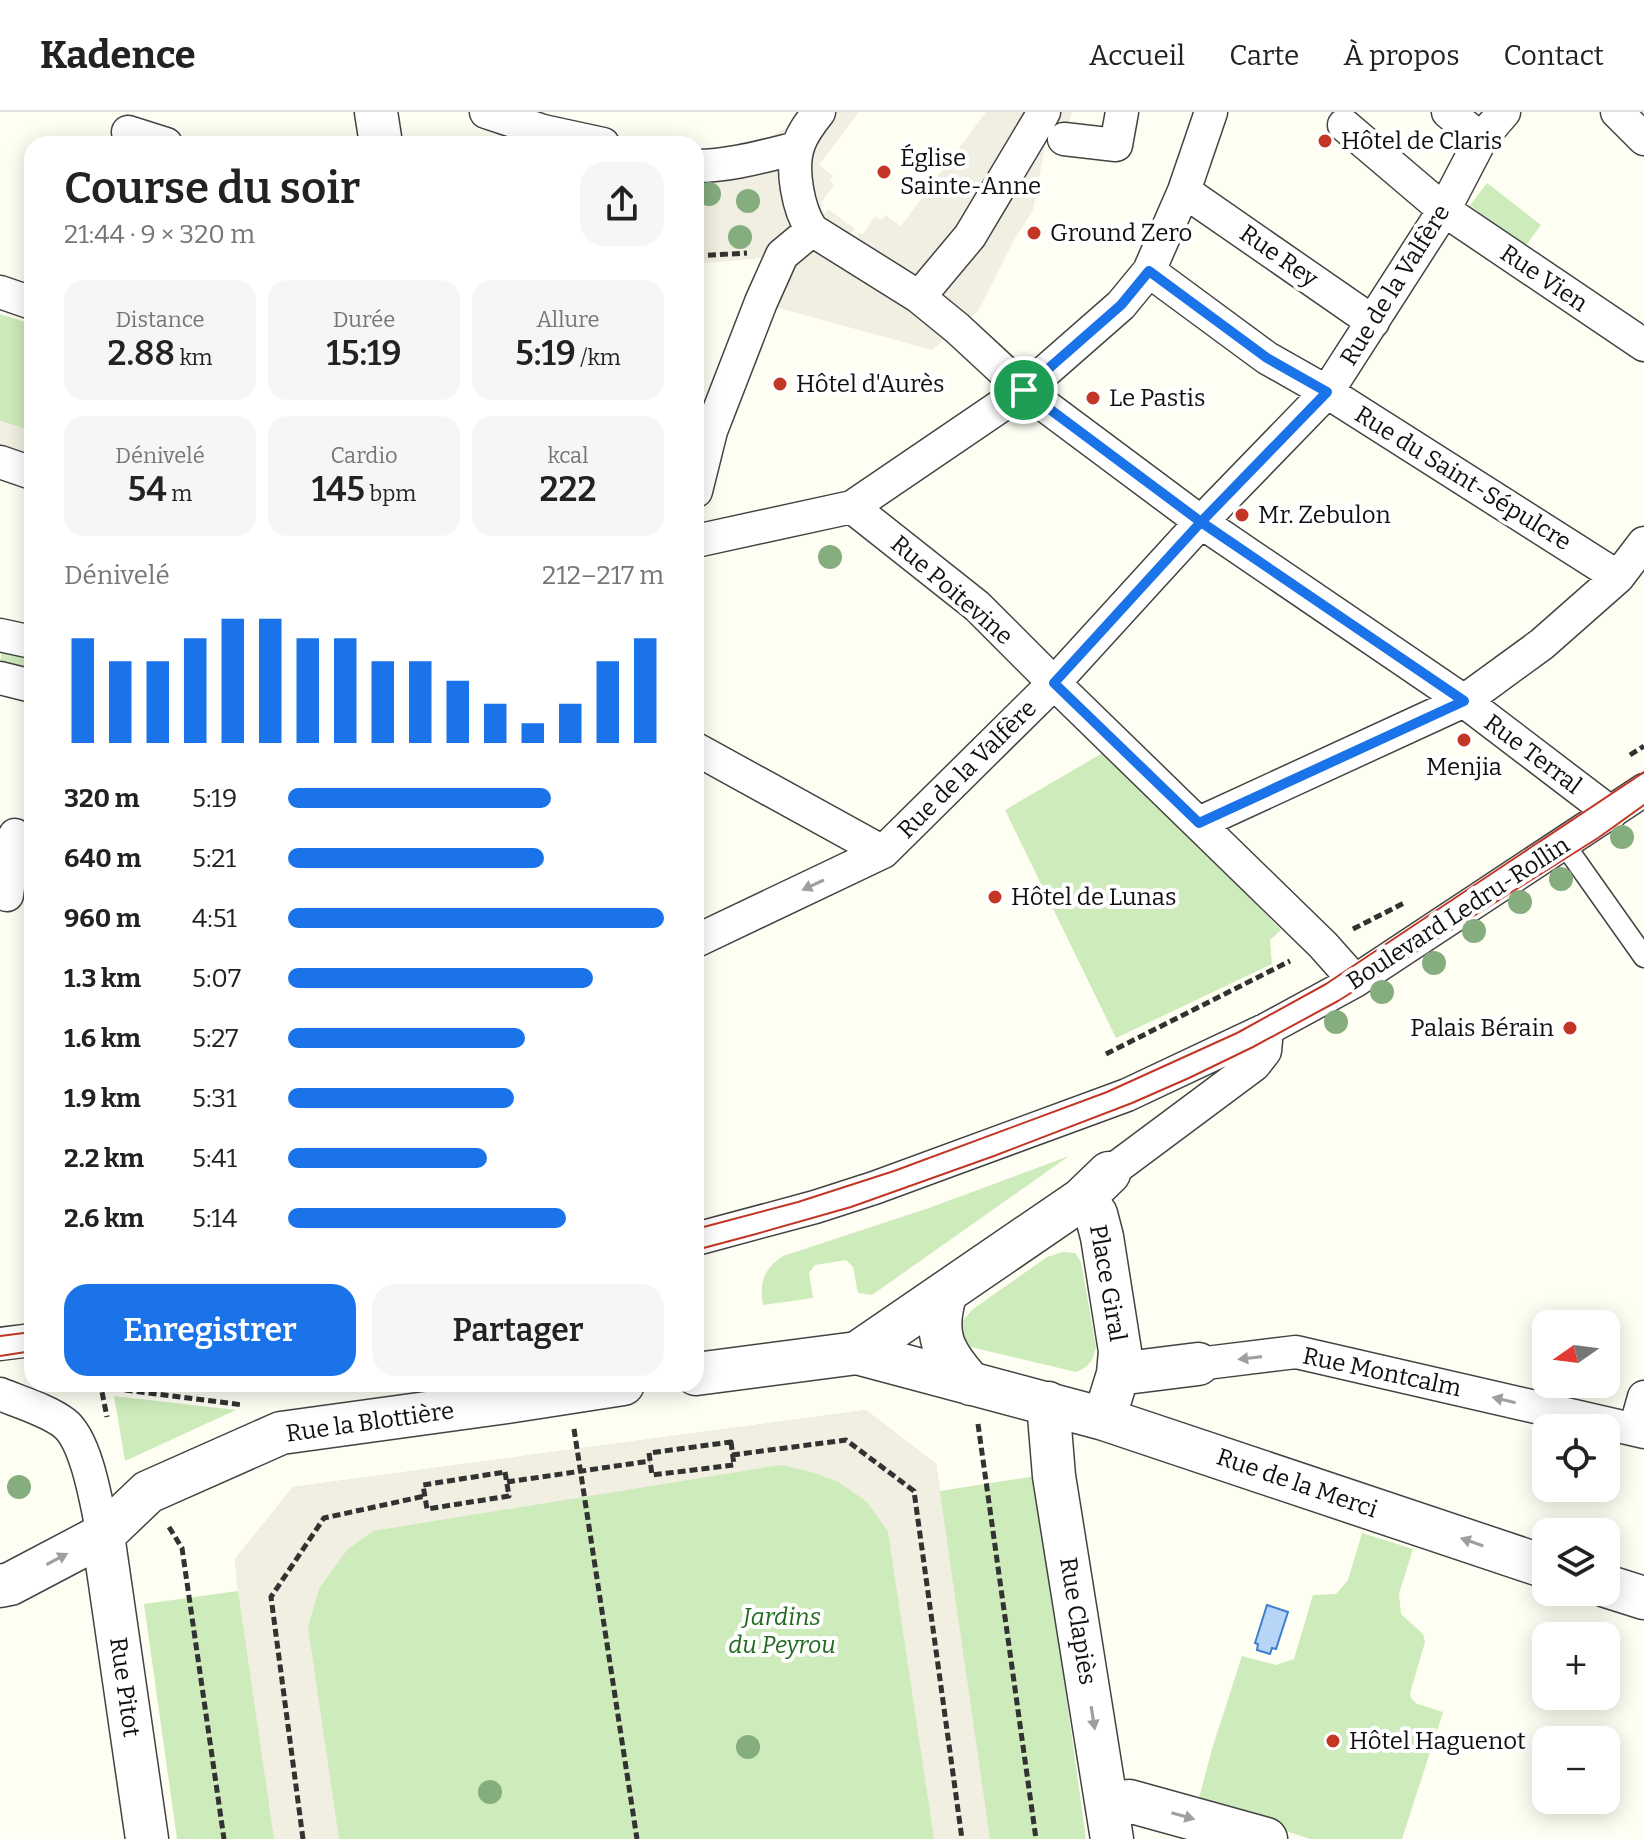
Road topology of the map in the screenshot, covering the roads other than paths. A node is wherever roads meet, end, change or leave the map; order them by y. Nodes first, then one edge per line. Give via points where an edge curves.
1 (376, 112) edge
2 (401, 112) edge
3 (486, 112) edge
4 (819, 112) edge
5 (1044, 112) edge
6 (1122, 112) edge
7 (1211, 112) edge
8 (1448, 112) edge
9 (1504, 112) edge
10 (1617, 112) edge
11 (1344, 125) dead end
12 (380, 136) edge
13 (404, 136) edge
14 (566, 136) edge
15 (1064, 139) dead end
16 (1481, 139) junction
17 (1644, 139) edge
18 (797, 148) junction
19 (704, 166) edge
20 (1184, 191) junction
21 (1444, 210) junction
22 (812, 230) junction
23 (1149, 271) junction
24 (0, 292) edge
25 (919, 297) junction
26 (24, 300) edge
27 (1373, 322) junction
28 (1644, 345) edge
29 (1024, 390) junction
30 (1327, 392) junction
31 (704, 428) edge
32 (0, 462) edge
33 (24, 470) edge
34 (852, 507) junction
35 (1201, 522) junction
36 (704, 539) edge
37 (1644, 543) edge
38 (1618, 577) junction
39 (0, 635) edge
40 (24, 640) edge
41 (0, 678) edge
42 (1054, 683) junction
43 (24, 684) edge
44 (1464, 701) junction
45 (704, 753) edge
46 (1644, 790) edge
47 (1611, 813) junction
48 (1199, 823) junction
49 (16, 835) edge
50 (1564, 844) junction
51 (883, 852) junction
52 (13, 893) edge
53 (704, 937) edge
54 (1644, 957) edge
55 (1355, 981) junction
56 (1267, 1029) junction
57 (1096, 1186) junction
58 (704, 1237) edge
59 (946, 1292) junction
60 (24, 1341) edge
61 (0, 1344) edge
62 (857, 1353) junction
63 (1198, 1364) joint
64 (704, 1373) edge
65 (1118, 1374) junction
66 (971, 1384) junction
67 (599, 1392) edge
68 (0, 1394) edge
69 (1644, 1397) edge
70 (569, 1402) edge
71 (1048, 1403) junction
72 (1104, 1419) junction
73 (1639, 1430) edge
74 (103, 1535) junction
75 (1532, 1562) edge
76 (0, 1586) edge
77 (1620, 1590) edge
78 (1644, 1598) edge
79 (1110, 1821) edge
80 (147, 1839) edge
81 (1266, 1839) edge

1 - 12 street
2 - 13 street
3 - 14 street
4 - 18 street
5 - 25 street via 970,236
6 - 15 street via 1116,145
7 - 20 street
8 - 16 street
9 - 16 street, Rue de la Valfère
10 - 17 street
11 - 21 street, Rue Vien
16 - 21 street, Rue de la Valfère
18 - 19 street
18 - 22 street via 798,193
20 - 23 street
20 - 27 street, Rue Rey
21 - 27 street, Rue de la Valfère
21 - 28 street, Rue Vien
22 - 25 street, Rue Terral
22 - 31 street via 771,253 761,302
23 - 29 street via 1121,305
23 - 30 street, Rue du Saint-Sépulcre via 1267,358
24 - 26 street
25 - 29 street, Rue Terral
27 - 30 street, Rue de la Valfère
29 - 34 street
29 - 35 street, Rue Terral
30 - 35 street, Rue de la Valfère
30 - 38 street, Rue du Saint-Sépulcre
32 - 33 street
34 - 36 street
34 - 42 street, Rue Poitevine via 977,606
35 - 42 street, Rue de la Valfère
35 - 44 street, Rue Terral
37 - 38 street
38 - 44 street via 1542,644
39 - 40 street
41 - 43 street
42 - 48 street, Rue Poitevine
42 - 51 street, Rue de la Valfère
44 - 47 street, Rue Terral
44 - 48 street
45 - 51 street
46 - 47 street, Boulevard Ledru-Rollin
47 - 50 street, Boulevard Ledru-Rollin
48 - 55 street, Rue Poitevine
49 - 52 street
50 - 54 lane
50 - 55 street, Boulevard Ledru-Rollin
51 -> 53 street, Rue de la Valfère
55 - 56 street, Boulevard Ledru-Rollin
56 - 57 street via 1265,1051 1254,1065
56 - 58 street, Boulevard Ledru-Rollin via 1127,1095 874,1188
57 - 59 street, Place Giral
57 - 65 street, Place Giral via 1096,1214 1120,1351
59 - 62 street, Place Giral
59 - 66 street via 939,1330 954,1365
60 - 61 street
62 - 64 street
62 - 66 street
63 - 65 street, Rue Montcalm
73 -> 63 street, Rue Montcalm via 1296,1352
65 - 72 street, Place Giral
66 - 71 street
67 - 70 street, Rue la Blottière
68 - 74 street via 64,1423 79,1440
69 - 73 street
70 - 74 street, Rue la Blottière via 281,1433 148,1492
71 - 72 street, Rue de la Merci
71 -> 79 street, Rue Clapiès via 1054,1476
75 -> 72 street, Rue de la Merci
76 -> 74 street, Rue la Blottière
74 - 80 street, Rue Pitot
77 - 78 street
79 -> 81 street via 1129,1801

